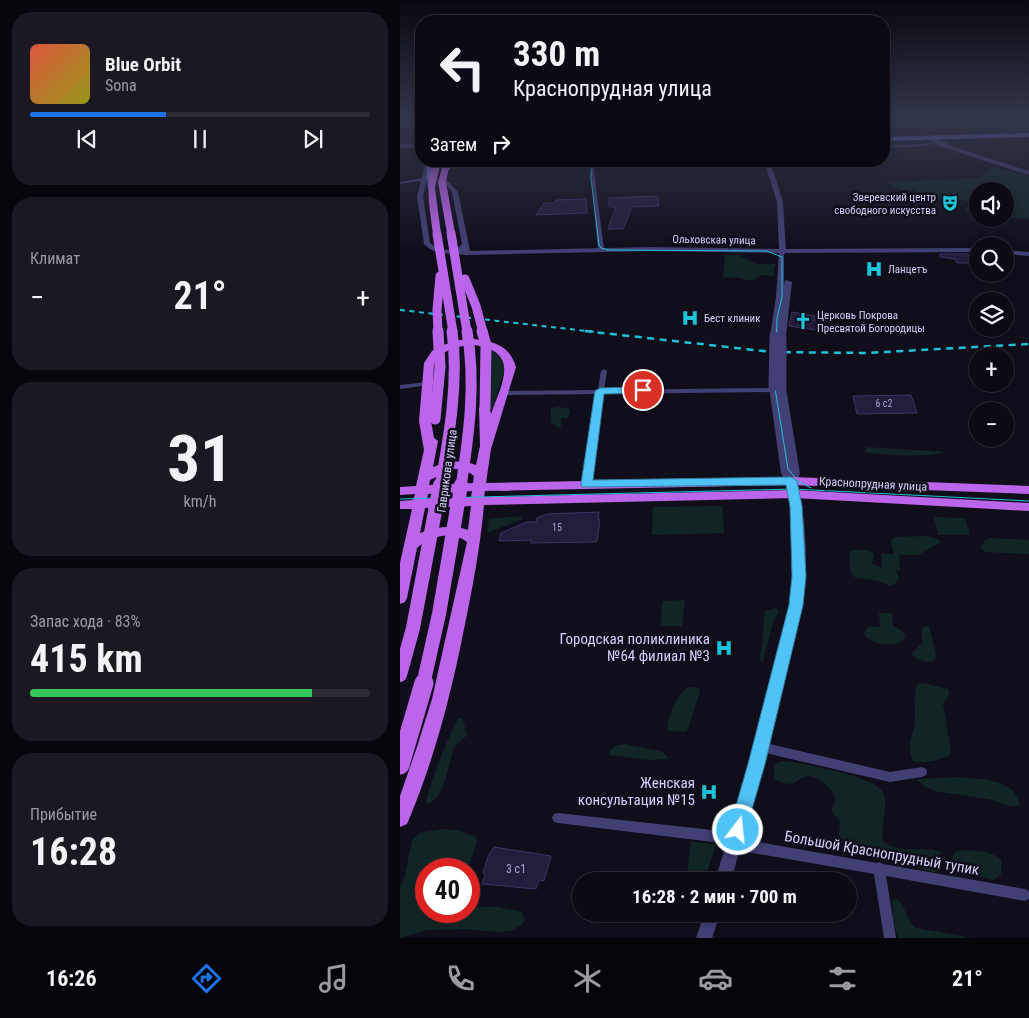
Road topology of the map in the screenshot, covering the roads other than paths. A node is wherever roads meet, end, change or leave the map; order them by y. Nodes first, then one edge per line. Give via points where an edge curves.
1 (992, 161) edge
2 (428, 167) edge
3 (434, 167) edge
4 (445, 167) edge
5 (449, 167) edge
6 (594, 167) edge
7 (769, 167) edge
8 (1029, 173) edge
9 (443, 175) junction
10 (427, 176) junction
11 (400, 183) edge
12 (465, 245) junction
13 (601, 250) junction
14 (969, 250) edge
15 (783, 251) junction
16 (474, 253) junction
17 (1014, 253) edge
18 (1029, 254) edge
19 (449, 257) junction
20 (604, 370) dead end
21 (428, 384) junction
22 (400, 387) edge
23 (776, 388) junction
24 (600, 391) junction
25 (504, 393) junction
26 (485, 448) junction
27 (430, 452) junction
28 (479, 480) junction
29 (423, 484) junction
30 (586, 484) junction
31 (792, 488) junction
32 (1029, 490) edge
33 (400, 491) edge
34 (478, 502) junction
35 (419, 504) junction
36 (400, 505) edge
37 (1029, 507) edge
38 (476, 520) junction
39 (416, 522) junction
40 (474, 541) junction
41 (410, 546) junction
42 (400, 598) edge
43 (400, 675) edge
44 (761, 747) junction
45 (400, 765) edge
46 (922, 772) dead end
47 (400, 818) edge
48 (558, 818) dead end
49 (735, 841) junction
50 (879, 868) junction
51 (726, 872) edge
52 (1024, 895) dead end
53 (709, 922) edge
54 (704, 938) edge
55 (890, 938) edge

1 - 8 street
2 - 10 main road
3 - 10 main road, Гаврикова улица
4 - 9 main road
5 - 9 main road
6 - 13 street
7 - 15 street via 780,202
9 - 12 street via 455,192
9 - 19 main road, Гаврикова улица, bridge via 451,233
10 - 11 street
10 - 19 main road, Гаврикова улица, bridge via 437,234
10 - 19 street, Ольховская улица via 420,196 427,244
12 - 16 street
12 - 19 street
13 - 15 street, Ольховская улица
13 - 16 street, Ольховская улица
14 - 15 street, Ольховская улица
15 - 23 street, bridge via 780,255
16 - 19 street, Ольховская улица
17 - 18 street
19 - 26 main road, bridge via 476,306 486,345
19 - 27 main road, bridge via 437,310 440,367
19 - 43 main road, Гаврикова улица, bridge via 454,380 447,449 413,628
19 - 45 main road, Гаврикова улица, bridge via 472,360 467,446 438,628
20 - 24 street
21 - 22 street
21 - 25 main road via 432,355 448,345 474,342 496,348 508,358 511,371
21 - 27 main road via 425,421
23 - 24 street
23 - 31 street via 786,473
24 - 25 street
24 - 30 street
25 - 26 main road
26 - 27 main road via 470,458 455,462 442,460
26 - 28 main road
27 - 29 main road
28 - 29 main road, Краснопрудная улица via 450,488
28 - 29 main road via 470,467 454,465 440,468
28 - 30 main road, Краснопрудная улица
28 - 34 main road
29 - 33 main road, Краснопрудная улица
29 - 35 main road
30 - 31 main road, Краснопрудная улица
31 - 32 main road, Краснопрудная улица
31 - 34 main road, Краснопрудная улица
31 - 37 main road, Краснопрудная улица
31 - 44 street via 798,527 797,599
34 - 35 main road, Краснопрудная улица
34 - 38 main road
35 - 36 main road, Краснопрудная улица
35 - 39 main road
38 - 39 main road via 459,529 430,531 423,530
38 - 40 main road
39 - 41 main road
40 - 41 main road via 458,531 430,534
40 - 47 main road via 439,709
41 - 42 main road
44 - 46 street via 890,777
44 - 49 street
48 - 49 street, Большой Краснопрудный тупик
49 - 50 street, Большой Краснопрудный тупик via 747,846
49 - 51 street
50 - 52 street, Большой Краснопрудный тупик
50 - 55 street
53 - 54 street

